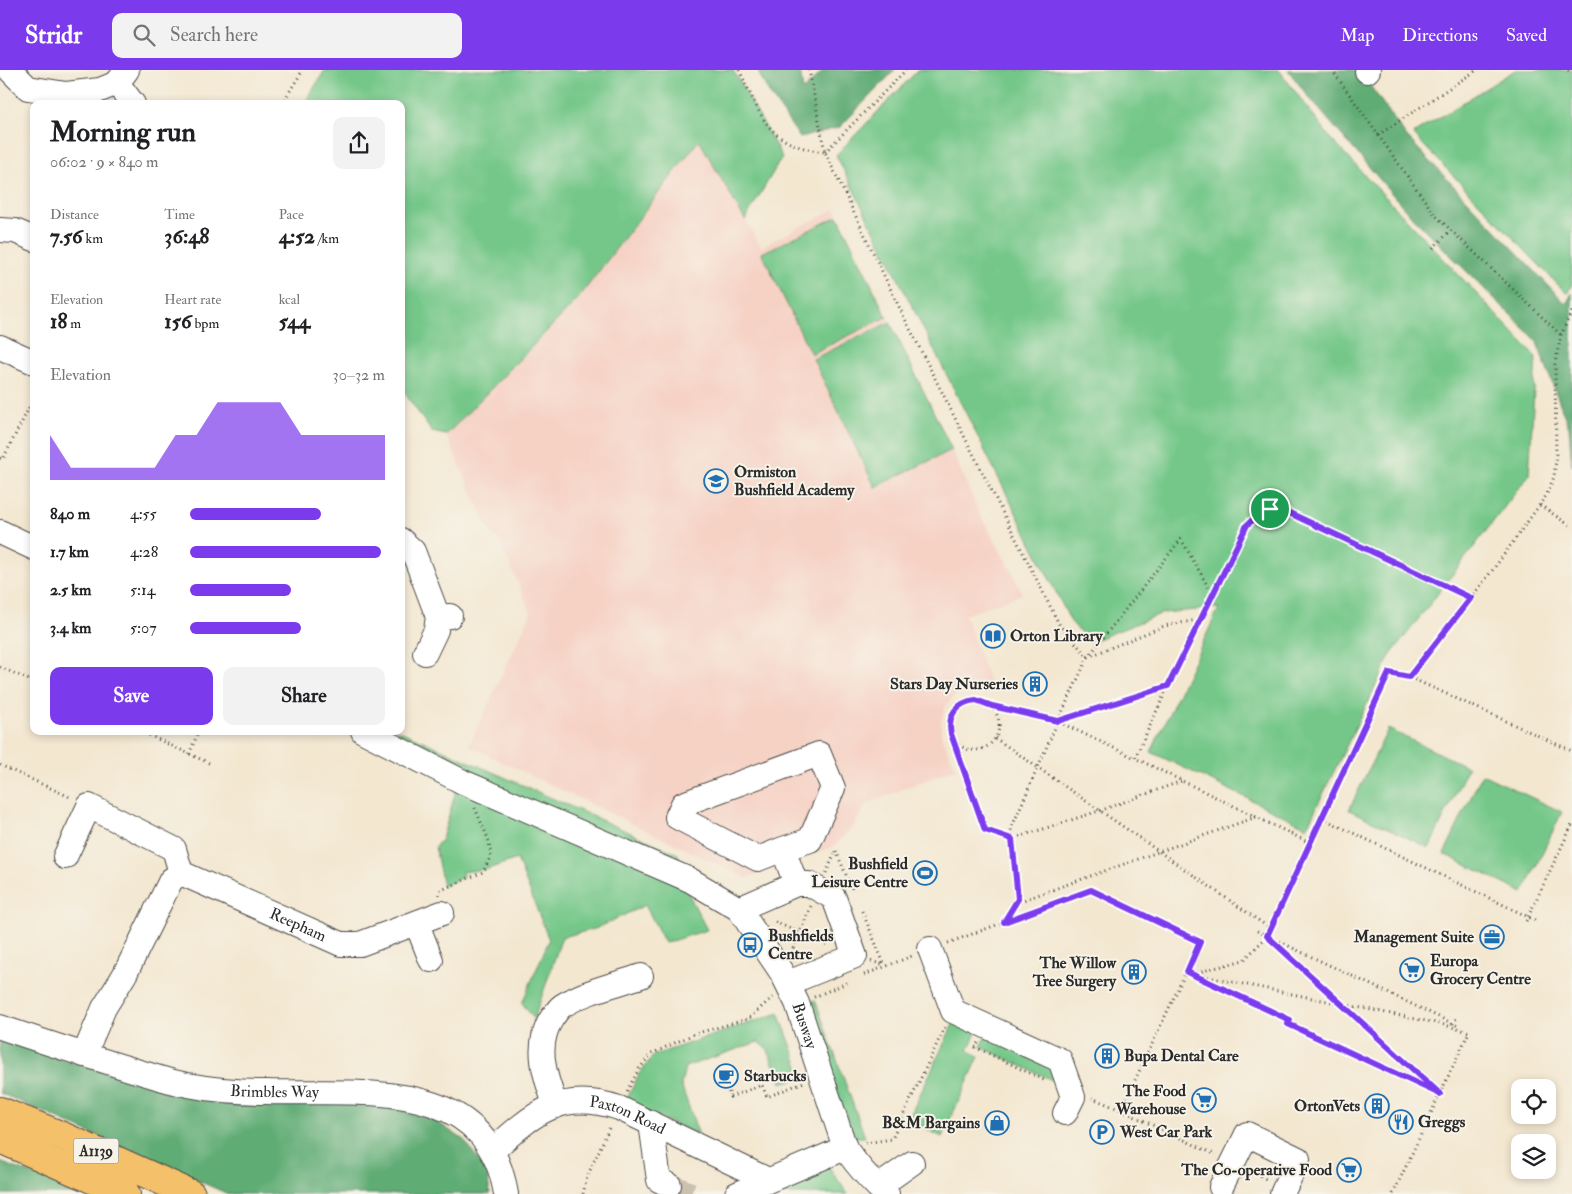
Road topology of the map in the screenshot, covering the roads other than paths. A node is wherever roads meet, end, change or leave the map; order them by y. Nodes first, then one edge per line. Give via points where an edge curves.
1 (10, 70) edge
2 (122, 76) edge
3 (0, 80) edge
4 (131, 100) edge
5 (0, 230) edge
6 (30, 237) edge
7 (0, 347) edge
8 (30, 360) edge
9 (0, 532) edge
10 (405, 544) edge
11 (30, 546) edge
12 (425, 653) dead end
13 (371, 735) edge
14 (784, 849) junction
15 (65, 857) dead end
16 (181, 873) junction
17 (796, 884) junction
18 (739, 909) junction
19 (442, 913) road end
20 (417, 924) junction
21 (930, 949) dead end
22 (431, 960) dead end
23 (641, 976) dead end
24 (785, 979) junction
25 (0, 1027) edge
26 (84, 1055) junction
27 (1068, 1102) road end
28 (556, 1106) junction
29 (0, 1111) edge
30 (651, 1123) junction
31 (0, 1139) edge
32 (845, 1148) junction
33 (493, 1150) junction
34 (912, 1163) dead end
35 (669, 1184) tunnel mouth
36 (767, 1187) edge
37 (1221, 1187) dead end
38 (883, 1191) edge
39 (1283, 1191) edge
40 (126, 1194) edge
41 (191, 1194) edge
42 (506, 1194) edge
43 (737, 1194) edge

1 - 2 street via 28,88 66,94 100,90
1 - 3 street
2 - 4 street
5 - 6 street
7 - 8 street
9 - 11 street
10 - 12 street via 413,551 444,617
13 - 18 street, Busway via 463,782 690,880
14 - 14 street via 810,840 833,788 820,754 683,804 677,817 758,858
14 - 17 street
15 - 16 street via 89,806 174,849
16 - 20 street, Reepham via 341,944 360,944
16 - 26 street via 171,880 125,974 104,1008
17 - 18 street
17 - 24 street via 809,884 834,898 856,956
18 - 24 street, Busway
19 - 20 street, Reepham
20 - 22 street
21 - 27 street via 953,1011 1060,1060
23 - 28 street via 560,1007 546,1027 542,1052 546,1081
24 - 32 street, Busway
25 - 26 street, Brimbles Way
26 - 33 street, Brimbles Way via 186,1085 267,1092 387,1093 427,1102 467,1121
28 - 30 street, Paxton Road via 578,1100 599,1101
28 - 33 street, Paxton Road via 526,1120
29 - 41 main road, A1139
30 - 35 street via 659,1180
30 - 36 street, Paxton Road
31 - 40 main road, A1139
32 - 36 street
32 - 38 street, Busway
33 - 42 street, Brimbles Way via 503,1174
34 - 38 street
36 - 43 street
37 - 39 street via 1247,1134 1298,1159

